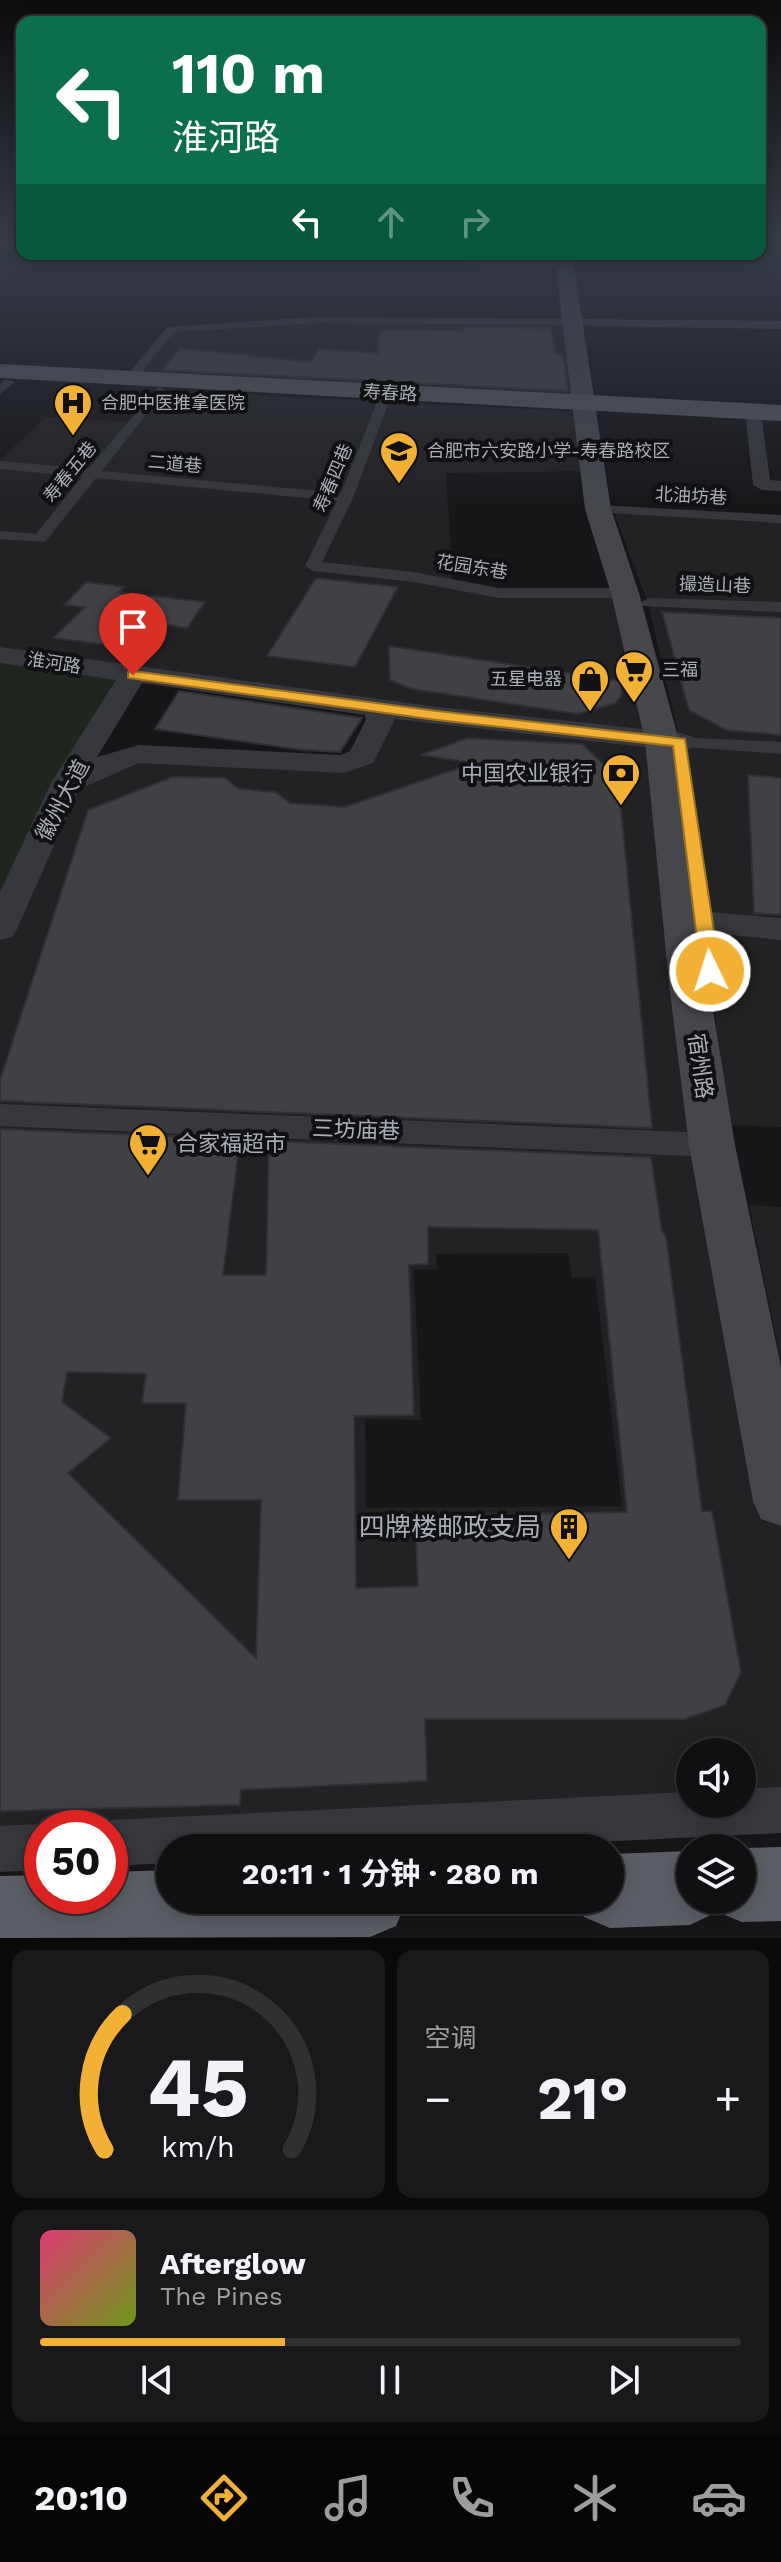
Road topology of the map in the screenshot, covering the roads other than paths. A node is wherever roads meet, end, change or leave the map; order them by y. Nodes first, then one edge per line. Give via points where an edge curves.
1 (168, 332) edge
2 (583, 332) edge
3 (130, 379) junction
4 (2, 381) edge
5 (159, 390) junction
6 (383, 402) junction
7 (594, 408) junction
8 (781, 413) edge
9 (754, 420) junction
10 (781, 421) edge
11 (0, 465) edge
12 (92, 475) junction
13 (781, 486) edge
14 (346, 498) junction
15 (606, 510) junction
16 (781, 519) edge
17 (0, 535) edge
18 (313, 566) joint
19 (637, 598) junction
20 (781, 607) edge
21 (0, 655) edge
22 (133, 675) junction
23 (377, 708) junction
24 (671, 742) junction
25 (781, 748) edge
26 (66, 783) junction
27 (695, 922) junction
28 (0, 929) edge
29 (781, 929) edge
30 (0, 1115) edge
31 (712, 1145) junction
32 (781, 1363) edge
33 (781, 1501) edge
34 (781, 1810) edge
35 (128, 1842) edge
36 (24, 1848) edge
37 (0, 1849) edge
38 (781, 1884) edge
39 (756, 1885) edge
40 (676, 1889) edge
41 (624, 1890) edge
42 (156, 1908) edge
43 (0, 1914) edge

1 - 3 street
2 - 7 main road, 宿州路
3 - 4 main road, 寿春路
3 - 7 main road, 寿春路
4 - 5 main road, 寿春路
5 - 6 main road, 寿春路
5 - 12 street, 寿春五巷
6 - 7 main road, 寿春路
6 - 14 street, 寿春四巷
7 - 8 main road, 寿春路
7 - 9 main road, 寿春路
7 - 15 main road, 宿州路
9 - 10 main road, 寿春路
9 - 13 street via 762,485
11 - 12 street, 二道巷
12 - 14 street, 二道巷
12 - 17 street, 寿春五巷 via 40,539
14 - 18 street, 寿春四巷
15 - 16 street, 北油坊巷
15 - 19 main road, 宿州路
18 - 19 street, 花园东巷 via 499,593
19 - 20 street, 撮造山巷
19 - 24 main road, 宿州路
21 - 22 street, 淮河路
22 - 23 street, 淮河路
22 - 26 street, 徽州大道
23 - 24 street, 淮河路
23 - 26 street via 381,720 362,757 344,764 139,754
24 - 25 street
24 - 27 main road, 宿州路
26 - 28 street, 徽州大道
27 - 29 street
27 - 31 main road, 宿州路
27 - 32 main road, 宿州路 via 712,995 730,1125
30 - 31 street, 三坊庙巷
31 - 33 main road, 宿州路
34 - 35 street
36 - 37 street
38 - 39 highway
40 - 41 highway
42 - 43 highway

